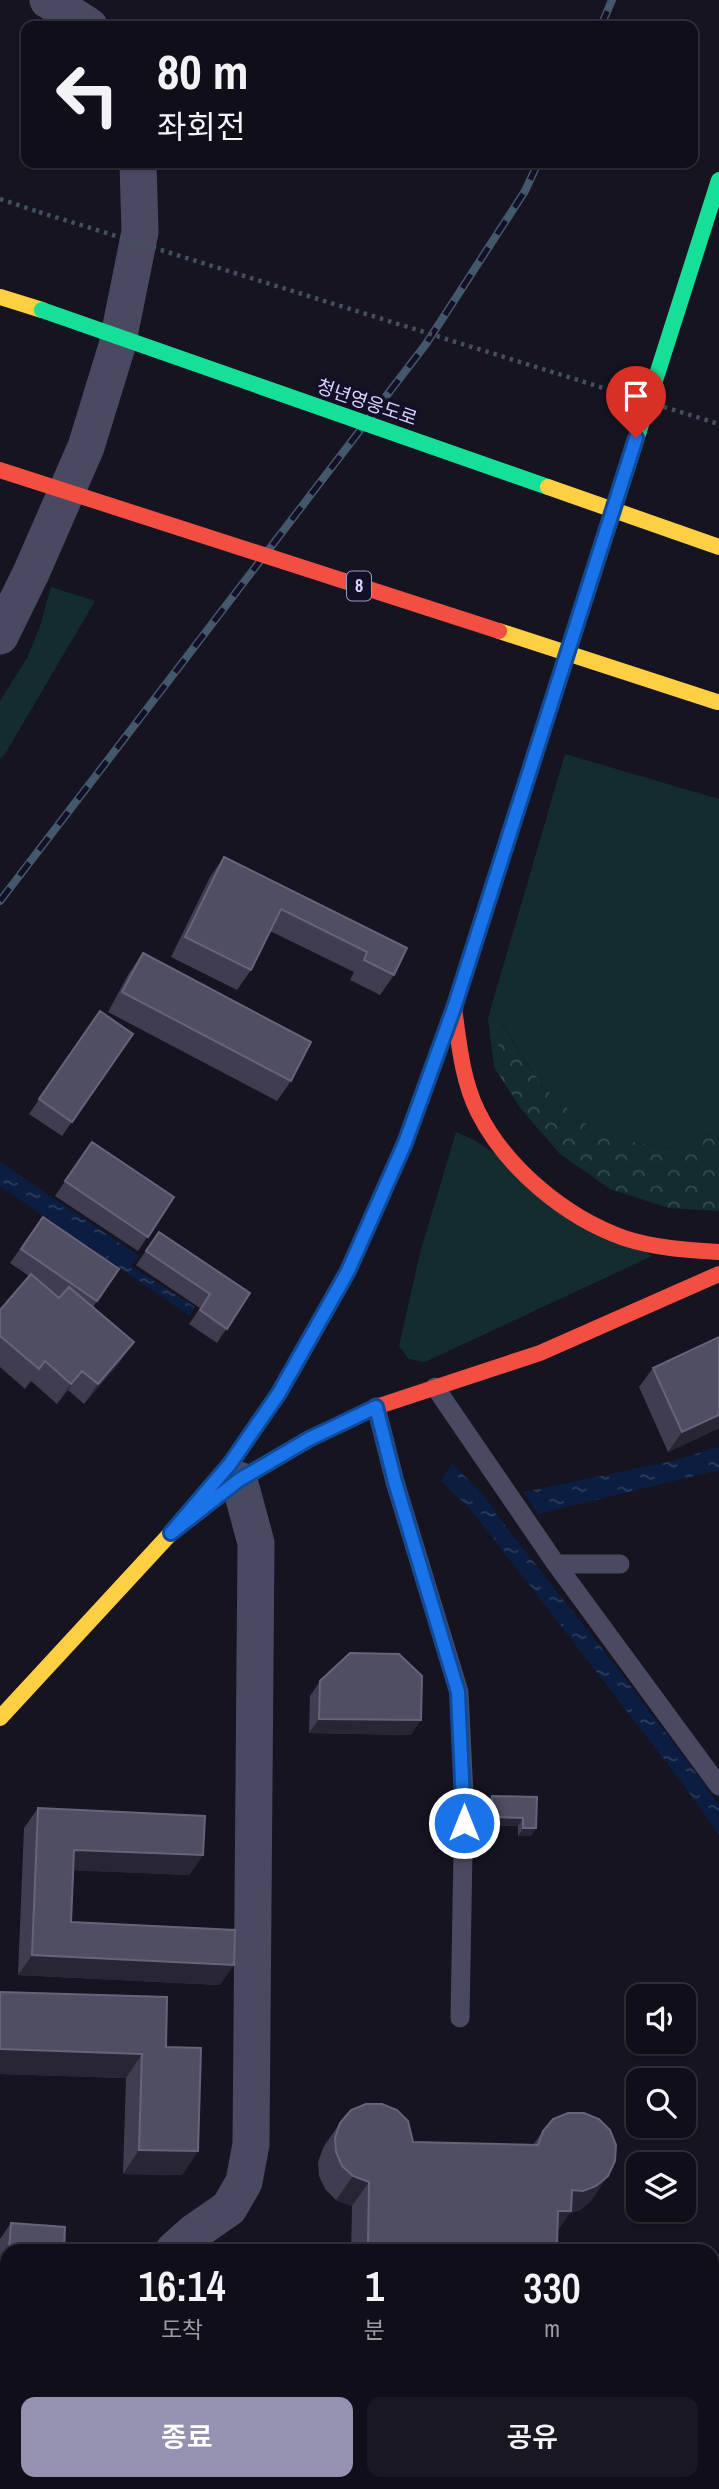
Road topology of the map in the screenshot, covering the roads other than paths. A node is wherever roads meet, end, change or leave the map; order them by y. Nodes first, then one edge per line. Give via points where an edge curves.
1 (48, 0) edge
2 (81, 21) edge
3 (138, 168) edge
4 (719, 180) edge
5 (0, 297) edge
6 (0, 470) edge
7 (719, 547) edge
8 (0, 636) edge
9 (718, 702) edge
10 (454, 1008) junction
11 (719, 1252) edge
12 (719, 1274) edge
13 (435, 1387) junction
14 (376, 1407) junction
15 (239, 1480) junction
16 (171, 1533) junction
17 (556, 1564) junction
18 (620, 1564) dead end
19 (0, 1717) edge
20 (719, 1786) edge
21 (460, 2018) dead end
22 (180, 2244) edge

1 - 2 street
3 - 8 street via 140,232 117,346 86,447
4 - 10 main road
5 - 7 main road, 청년영웅도로, bridge
6 - 9 main road, 8, bridge
10 - 11 main road via 463,1065 478,1111 503,1152 541,1187 580,1216 622,1237 670,1250
10 - 16 main road via 405,1143 348,1271 279,1393 230,1464
12 - 13 main road via 540,1353
13 - 14 main road
13 - 17 lane
14 - 15 main road
14 - 21 lane via 458,1692 464,1795
15 - 16 main road
15 - 22 street via 256,1543 251,2144 244,2182 229,2208
16 - 19 main road
17 - 18 lane
17 - 20 lane

